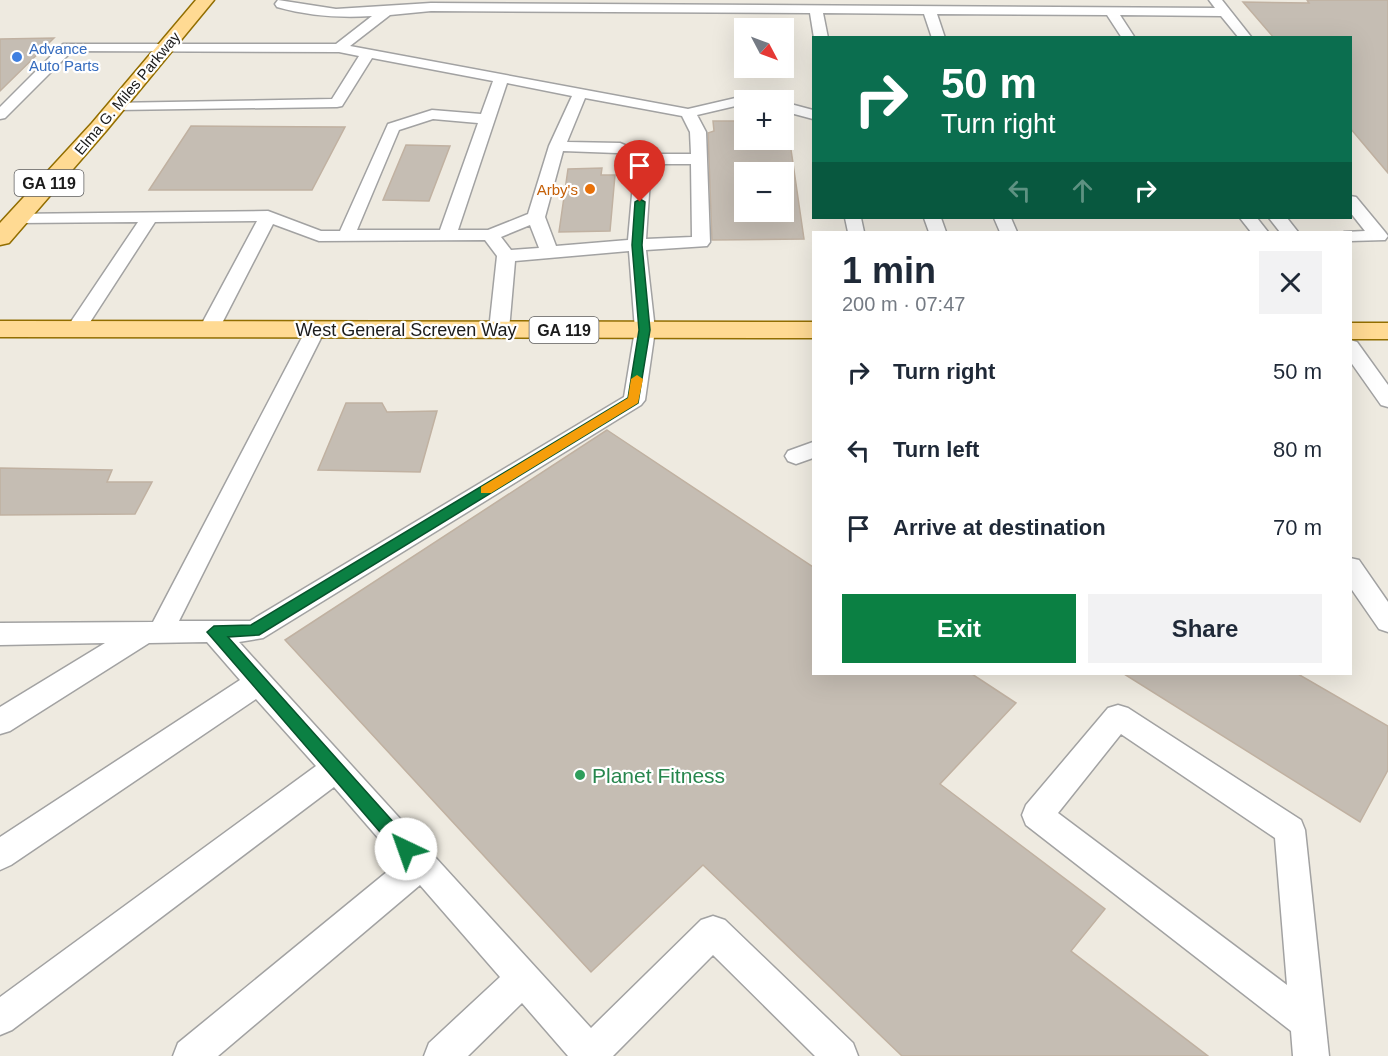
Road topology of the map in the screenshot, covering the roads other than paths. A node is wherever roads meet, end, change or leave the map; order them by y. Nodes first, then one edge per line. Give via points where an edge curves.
1 (205, 0) edge
2 (285, 0) edge
3 (1215, 0) edge
4 (392, 5) edge
5 (816, 10) junction
6 (929, 10) junction
7 (1112, 11) junction
8 (1225, 12) junction
9 (821, 36) edge
10 (938, 36) edge
11 (1128, 36) edge
12 (1244, 36) edge
13 (167, 46) junction
14 (339, 48) junction
15 (368, 53) junction
16 (501, 79) junction
17 (21, 94) junction
18 (580, 94) junction
19 (0, 95) edge
20 (734, 102) edge
21 (116, 106) junction
22 (794, 109) edge
23 (688, 113) junction
24 (0, 115) edge
25 (812, 115) edge
26 (488, 119) junction
27 (557, 146) junction
28 (643, 159) junction
29 (698, 159) junction
30 (1352, 204) edge
31 (268, 216) junction
32 (150, 217) junction
33 (536, 217) junction
34 (17, 218) junction
35 (1279, 219) edge
36 (1288, 231) edge
37 (447, 235) junction
38 (346, 236) junction
39 (490, 236) junction
40 (1352, 236) edge
41 (0, 238) edge
42 (637, 245) junction
43 (549, 252) junction
44 (506, 256) junction
45 (0, 329) edge
46 (76, 329) junction
47 (209, 329) junction
48 (315, 330) junction
49 (499, 330) junction
50 (645, 330) junction
51 (812, 330) edge
52 (1352, 331) edge
53 (1388, 331) edge
54 (1352, 349) edge
55 (1388, 400) edge
56 (1352, 573) edge
57 (1357, 587) edge
58 (1388, 622) edge
59 (153, 632) junction
60 (214, 632) junction
61 (0, 634) edge
62 (259, 682) junction
63 (0, 722) edge
64 (335, 769) junction
65 (0, 855) edge
66 (420, 865) junction
67 (523, 979) junction
68 (0, 1018) edge
69 (1308, 1022) junction
70 (592, 1055) edge
71 (191, 1056) edge
72 (442, 1056) edge
73 (840, 1056) edge
74 (1311, 1056) edge

1 - 13 main road, Elma G. Miles Parkway / GA 119
2 - 4 lane via 281,4 304,12
3 - 8 lane
4 - 5 lane
4 - 14 lane
5 - 6 lane
5 - 9 lane
6 - 7 lane
6 - 10 lane
7 - 8 lane
7 - 11 lane
8 - 12 lane
13 - 14 lane
13 - 17 lane via 68,47
13 - 21 main road, Elma G. Miles Parkway / GA 119
14 - 15 lane
15 - 16 lane
15 - 21 lane via 337,103
16 - 18 lane
16 - 26 lane
17 - 19 lane
17 - 24 lane
18 - 23 lane
18 - 27 lane
20 - 23 lane
21 - 34 main road, Elma G. Miles Parkway / GA 119
22 - 25 lane
23 - 29 lane via 698,132
26 - 37 lane
26 - 38 lane via 432,114 393,127
27 - 28 lane via 620,148
27 - 33 lane
28 - 29 lane
28 - 42 lane
29 - 42 lane via 701,242
30 - 40 lane via 1378,236
31 - 32 lane
31 - 38 lane via 319,236
31 - 47 lane
32 - 34 lane
32 - 46 lane
33 - 39 lane
33 - 43 lane
34 - 41 main road, Elma G. Miles Parkway / GA 119
35 - 36 lane
37 - 38 lane
37 - 39 lane
39 - 44 lane
42 - 43 lane
42 - 50 lane
43 - 44 lane
44 - 49 lane
45 - 46 main road, West General Screven Way / GA 119
46 - 47 main road, West General Screven Way / GA 119
47 - 48 main road, West General Screven Way / GA 119
48 - 49 main road, West General Screven Way / GA 119
48 - 59 lane
49 - 50 main road, West General Screven Way / GA 119
50 - 51 main road, West General Screven Way / GA 119
50 - 60 lane via 634,400 254,631
52 - 53 main road
54 - 55 lane
56 - 57 lane
57 - 58 lane
59 - 60 lane
59 - 61 lane
59 - 63 lane
60 - 62 lane
62 - 64 lane
62 - 65 lane
64 - 66 lane
64 - 68 lane
66 - 67 lane
66 - 71 lane
67 - 70 lane
67 - 72 lane
69 - 69 lane via 1290,830 1118,717 1037,815
69 - 74 lane
70 - 73 lane via 713,932

